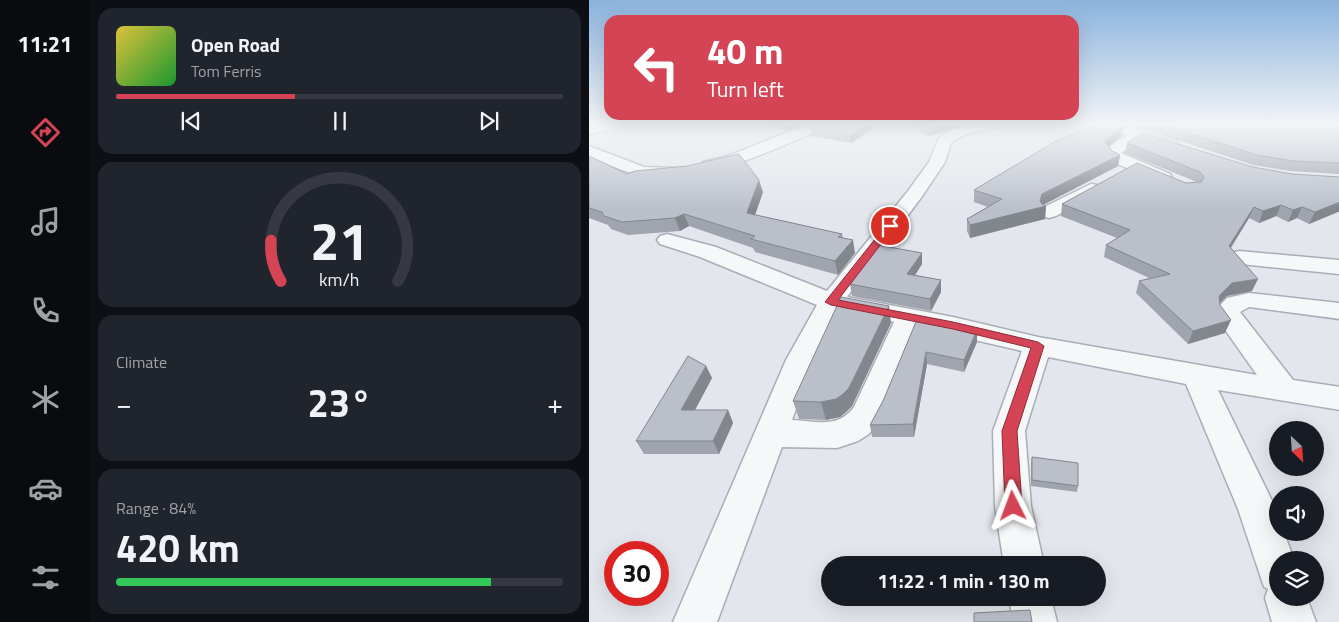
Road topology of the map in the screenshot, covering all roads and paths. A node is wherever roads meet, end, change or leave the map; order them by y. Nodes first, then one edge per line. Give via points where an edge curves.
1 (592, 152) edge
2 (751, 152) edge
3 (940, 152) edge
4 (1114, 152) edge
5 (1135, 166) junction
6 (1182, 185) edge
7 (1049, 212) dead end
8 (667, 240) dead end
9 (1239, 258) edge
10 (1339, 267) edge
11 (831, 302) junction
12 (1339, 311) edge
13 (909, 317) junction
14 (1038, 346) junction
15 (1197, 376) junction
16 (1285, 391) junction
17 (1339, 399) edge
18 (770, 433) junction
19 (1271, 551) edge
20 (1022, 556) edge
21 (1032, 606) edge
22 (1289, 606) edge
23 (695, 622) edge
24 (1035, 622) edge
25 (1294, 622) edge

1 - 2 street via 642,172 671,172
3 - 11 street via 914,195
4 - 5 street via 1117,158
5 - 6 street
5 - 7 street
8 - 11 street via 707,252
9 - 10 street
11 - 13 street
11 - 18 street via 799,360
12 - 16 street via 1249,300 1236,303 1227,310
13 - 14 street
13 - 18 street via 867,413 859,424 837,435
14 - 15 street
14 - 20 street via 1009,431 1013,506
15 - 16 street
15 - 19 street via 1257,509
16 - 17 street
18 - 23 street
21 - 24 street
22 - 25 street

